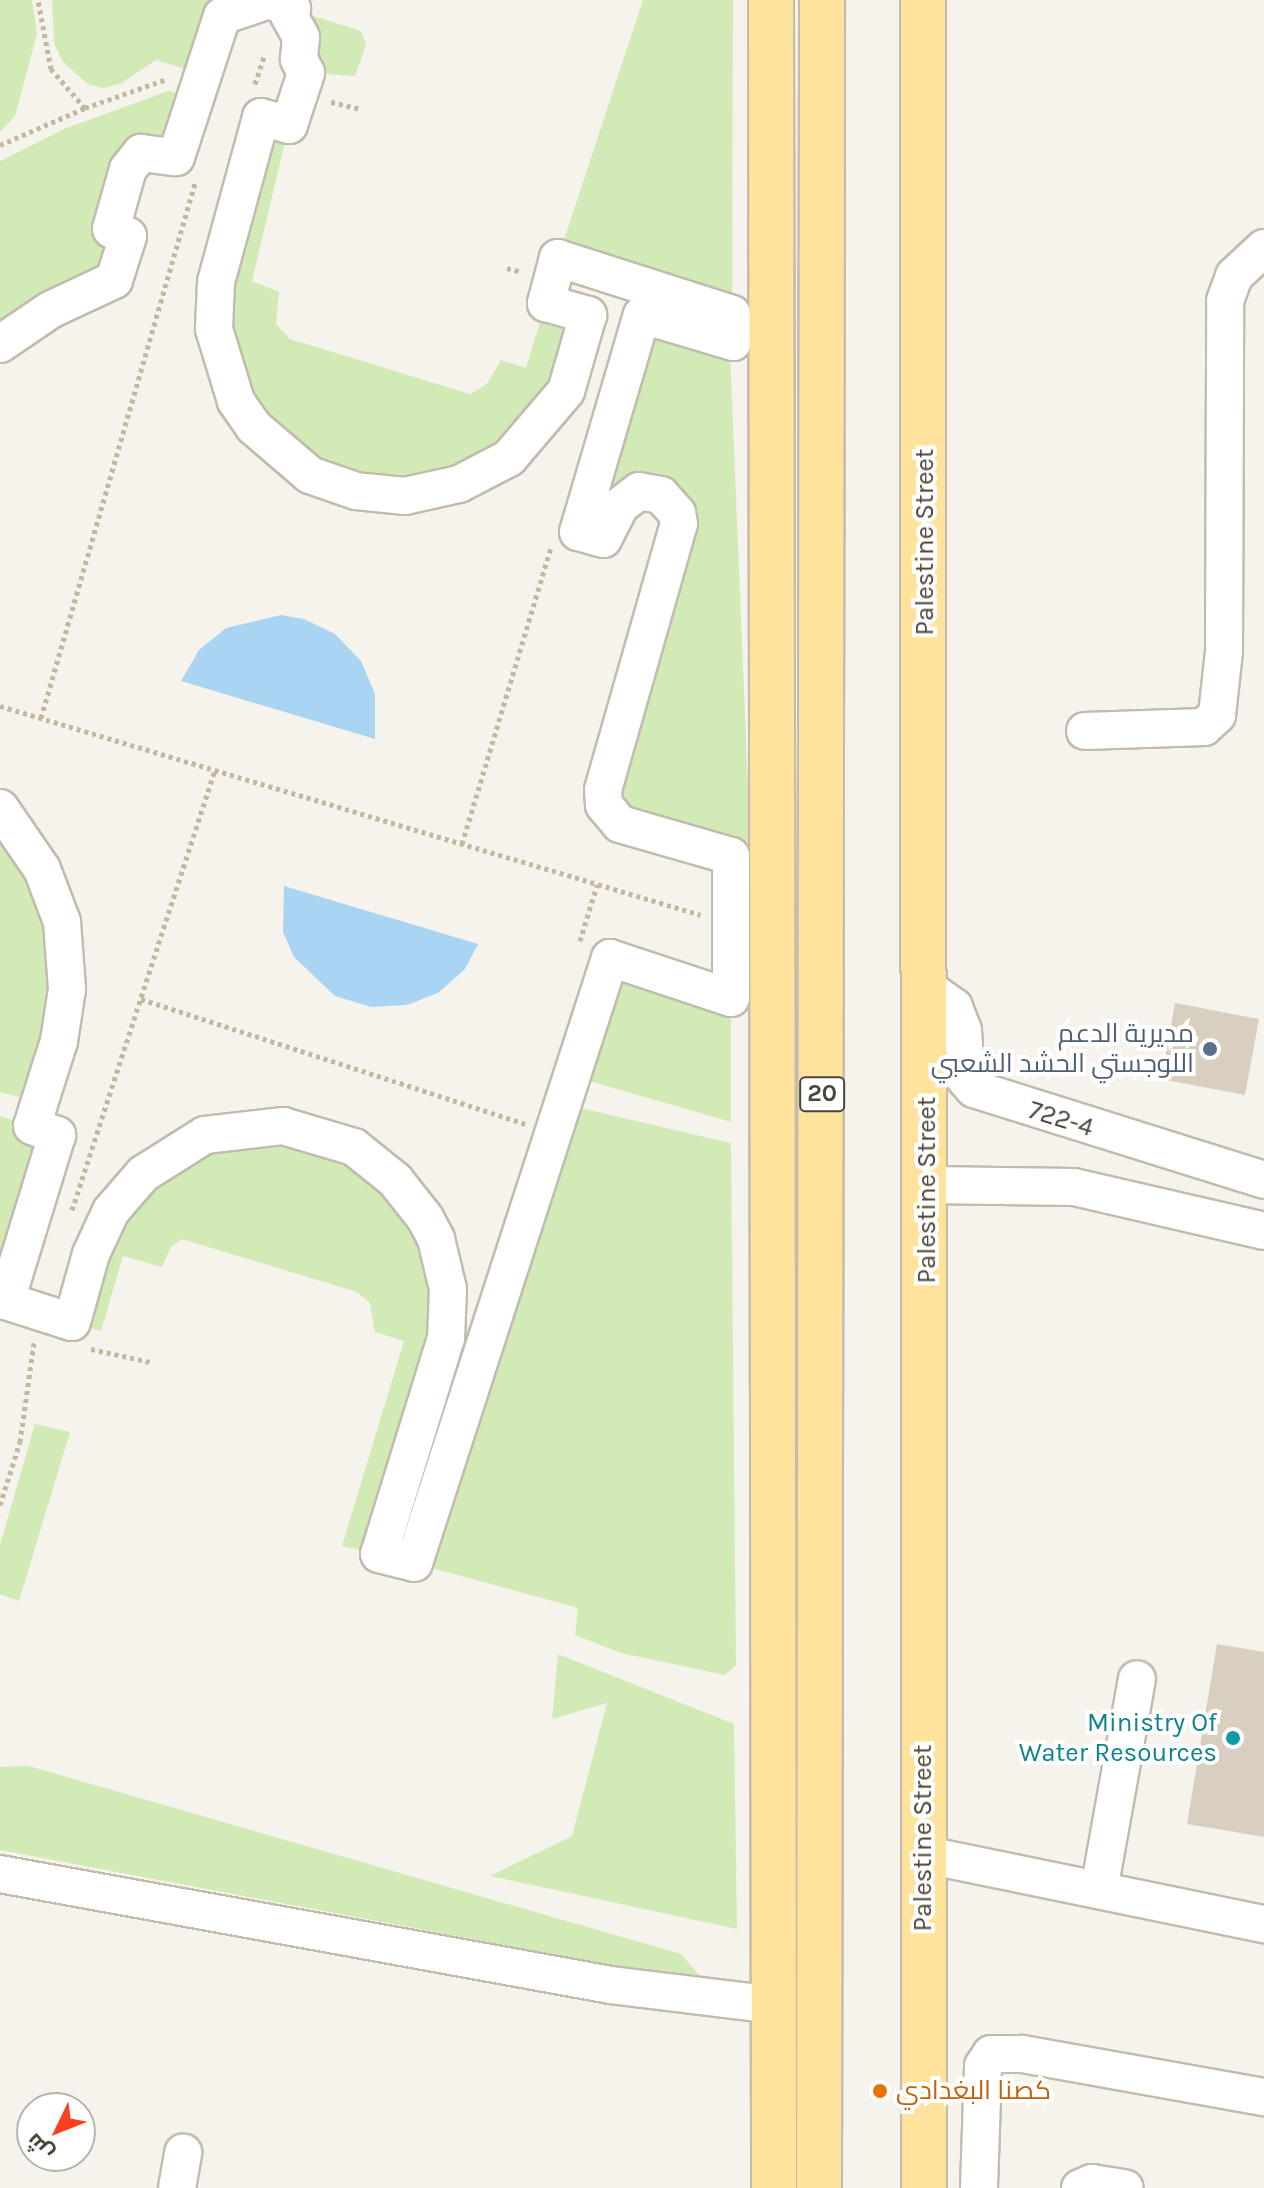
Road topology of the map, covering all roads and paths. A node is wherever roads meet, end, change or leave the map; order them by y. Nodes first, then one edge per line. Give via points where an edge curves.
1 (38, 0) edge
2 (269, 0) edge
3 (771, 0) edge
4 (822, 0) edge
5 (923, 0) edge
6 (0, 145) edge
7 (199, 170) dead end
8 (1264, 248) edge
9 (0, 344) edge
10 (0, 706) edge
11 (41, 718) junction
12 (1085, 731) dead end
13 (215, 771) junction
14 (0, 808) edge
15 (822, 819) junction
16 (772, 899) junction
17 (731, 924) junction
18 (773, 975) junction
19 (927, 988) junction
20 (141, 999) junction
21 (822, 1059) junction
22 (526, 1124) dead end
23 (1264, 1180) edge
24 (928, 1185) junction
25 (68, 1222) dead end
26 (1264, 1231) edge
27 (39, 1312) junction
28 (95, 1350) dead end
29 (150, 1362) dead end
30 (0, 1505) edge
31 (1137, 1679) dead end
32 (922, 1854) junction
33 (0, 1874) edge
34 (1099, 1890) junction
35 (1264, 1924) edge
36 (774, 2005) junction
37 (1264, 2097) edge
38 (183, 2153) dead end
39 (177, 2188) edge
40 (774, 2188) edge
41 (819, 2188) edge
42 (924, 2188) edge
43 (979, 2188) edge
44 (1080, 2188) edge
45 (1125, 2188) edge

1 - 6 path via 51,69 85,108
2 - 9 street via 222,16 176,157 141,153 128,169 111,229 128,236 114,280 50,310
2 - 17 street via 292,9 289,15 301,37 299,59 306,73 289,125 261,117 216,282 214,329 236,401 263,436 310,475 356,491 405,496 459,484 509,458 566,391 588,315 546,303 558,258 732,314 733,342 642,315 578,532 603,539 620,506 639,491 661,495 677,513 679,524 603,790 604,805 620,824 731,856
3 - 16 main road
4 - 15 main road, 20
5 - 19 main road, Palestine Street
7 - 11 path
8 - 12 street via 1234,276 1225,301 1224,652 1217,715 1204,727
10 - 11 path
11 - 13 path
13 - 17 path
13 - 20 path
14 - 27 street via 42,869 62,922 67,989 59,1041 32,1126 57,1135 6,1301
15 - 16 main road via 792,857
15 - 21 main road, 20
16 - 18 main road
17 - 27 street via 731,998 610,958 414,1563 379,1554 446,1338 448,1289 425,1218 395,1180 354,1147 329,1136 261,1126 205,1135 177,1149 143,1174 111,1211 91,1254 72,1322
18 - 21 main road
18 - 36 main road
19 - 23 street, 722-4 via 954,1007 963,1030 966,1080 974,1089
19 - 24 main road, Palestine Street
20 - 22 path
20 - 25 path
21 - 41 main road, 20
24 - 26 street via 1074,1187
24 - 32 main road, Palestine Street
27 - 30 path via 20,1442
28 - 29 path
31 - 34 street
32 - 34 street
32 - 42 main road, Palestine Street
33 - 36 street via 611,1985
34 - 35 street
36 - 40 main road
37 - 43 street via 1022,2054 991,2054 983,2066
38 - 39 street
44 - 45 street via 1092,2183

